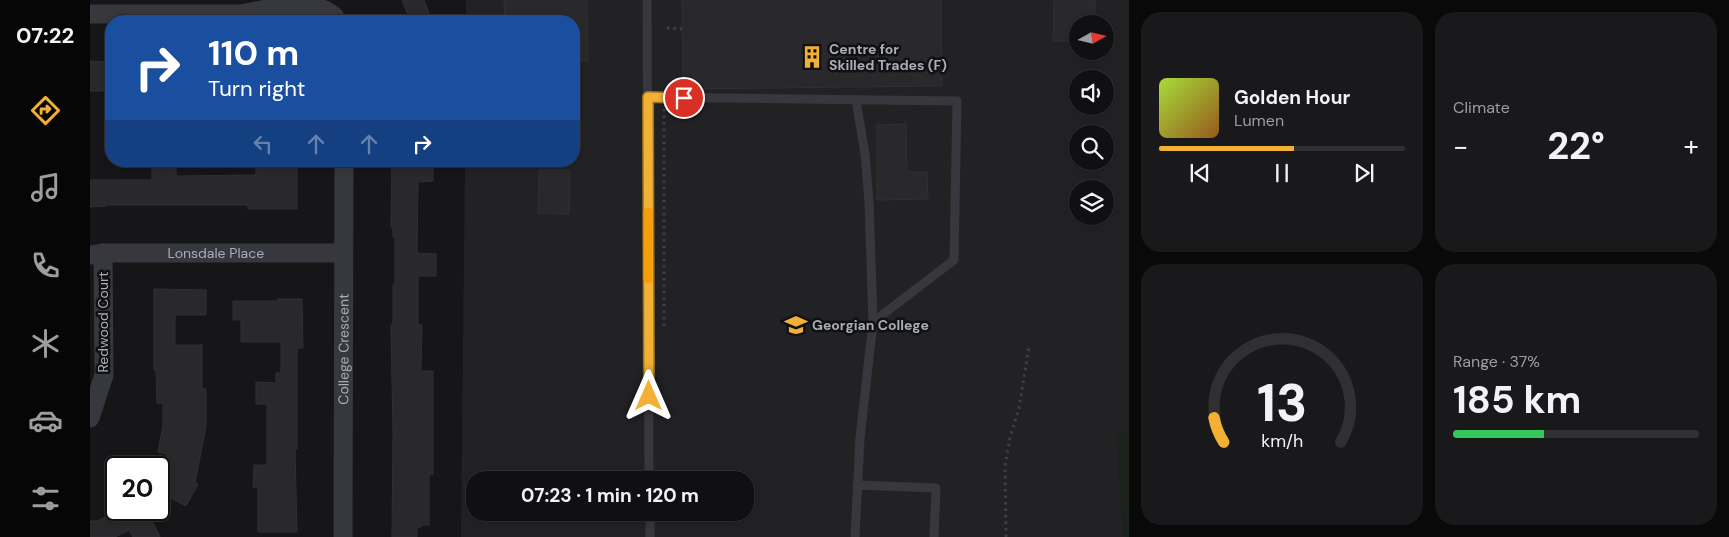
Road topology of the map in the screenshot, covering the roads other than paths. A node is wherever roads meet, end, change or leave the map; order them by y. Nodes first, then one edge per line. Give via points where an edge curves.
1 (647, 0) edge
2 (90, 14) edge
3 (332, 15) edge
4 (648, 97) junction
5 (856, 100) junction
6 (344, 167) edge
7 (343, 253) junction
8 (97, 254) edge
9 (873, 322) junction
10 (90, 418) edge
11 (649, 471) edge
12 (856, 485) junction
13 (650, 521) edge
14 (343, 537) edge
15 (650, 537) edge
16 (855, 537) edge
17 (934, 537) edge

1 - 4 lane
2 - 3 street via 240,14 310,5
4 - 5 lane
4 - 11 lane
5 - 9 lane via 870,202
5 - 9 lane via 957,101 954,260
6 - 7 street, College Crescent
7 - 8 street, Lonsdale Place
7 - 14 street, College Crescent
8 - 10 street, Redwood Court via 104,375
9 - 12 lane
12 - 16 lane
12 - 17 lane via 936,488
13 - 15 lane

